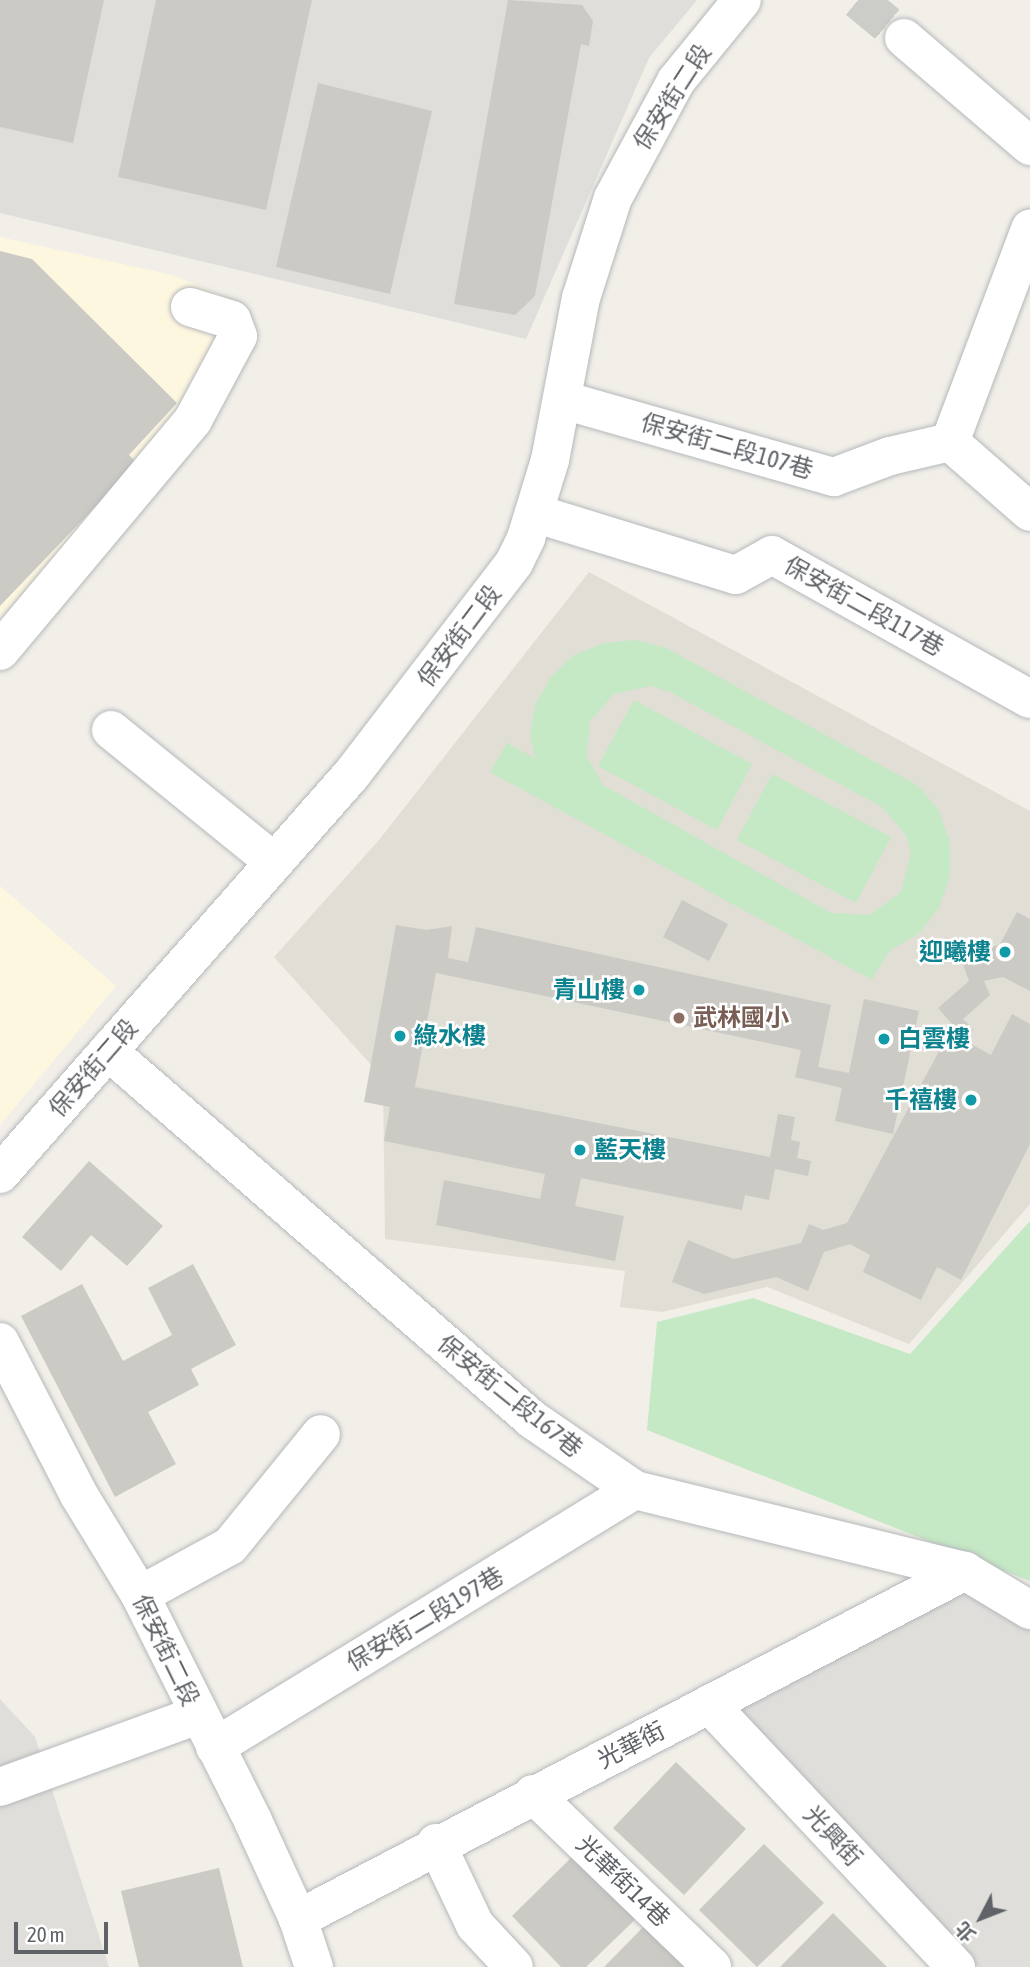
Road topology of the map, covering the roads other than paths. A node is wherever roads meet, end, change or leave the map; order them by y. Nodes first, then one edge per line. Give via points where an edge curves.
1 (742, 0) edge
2 (904, 38) tunnel mouth
3 (1030, 146) edge
4 (1030, 229) edge
5 (190, 307) dead end
6 (564, 400) junction
7 (950, 442) junction
8 (1030, 512) edge
9 (534, 513) junction
10 (0, 651) edge
11 (1030, 699) edge
12 (111, 730) dead end
13 (274, 862) junction
14 (108, 1051) junction
15 (0, 1174) edge
16 (0, 1342) edge
17 (321, 1434) dead end
18 (635, 1490) junction
19 (965, 1571) junction
20 (140, 1595) junction
21 (1030, 1610) edge
22 (709, 1704) junction
23 (206, 1731) junction
24 (0, 1787) edge
25 (533, 1794) junction
26 (436, 1843) junction
27 (298, 1919) junction
28 (314, 1967) edge
29 (513, 1967) edge
30 (712, 1967) edge
31 (956, 1967) edge

1 - 6 street, 保安街二段 via 677,81 613,198 581,298
2 - 3 street
4 - 7 street
5 - 10 street via 232,320 238,336 193,420
6 - 7 street, 保安街二段107巷 via 834,477 890,456
6 - 9 street, 保安街二段
7 - 8 street
9 - 11 street, 保安街二段117巷 via 736,575 772,555
9 - 13 street, 保安街二段 via 514,563 473,620 352,774
12 - 13 street
13 - 14 street, 保安街二段
14 - 15 street, 保安街二段
14 - 18 street, 保安街二段167巷 via 533,1420
16 - 20 street, 保安街二段 via 79,1494
17 - 20 street via 230,1546
18 - 19 street, 保安街二段167巷
18 - 23 street, 保安街二段197巷
19 - 21 street, 保安街二段167巷
19 - 22 street, 光華街
20 - 23 street, 保安街二段
22 - 25 street, 光華街
22 - 31 street, 光興街
23 - 24 street, 保安街二段197巷
23 - 27 street, 保安街二段
25 - 26 street, 光華街
25 - 30 street, 光華街14巷
26 - 27 street, 光華街
26 - 29 street via 475,1925
27 - 28 street, 保安街二段

